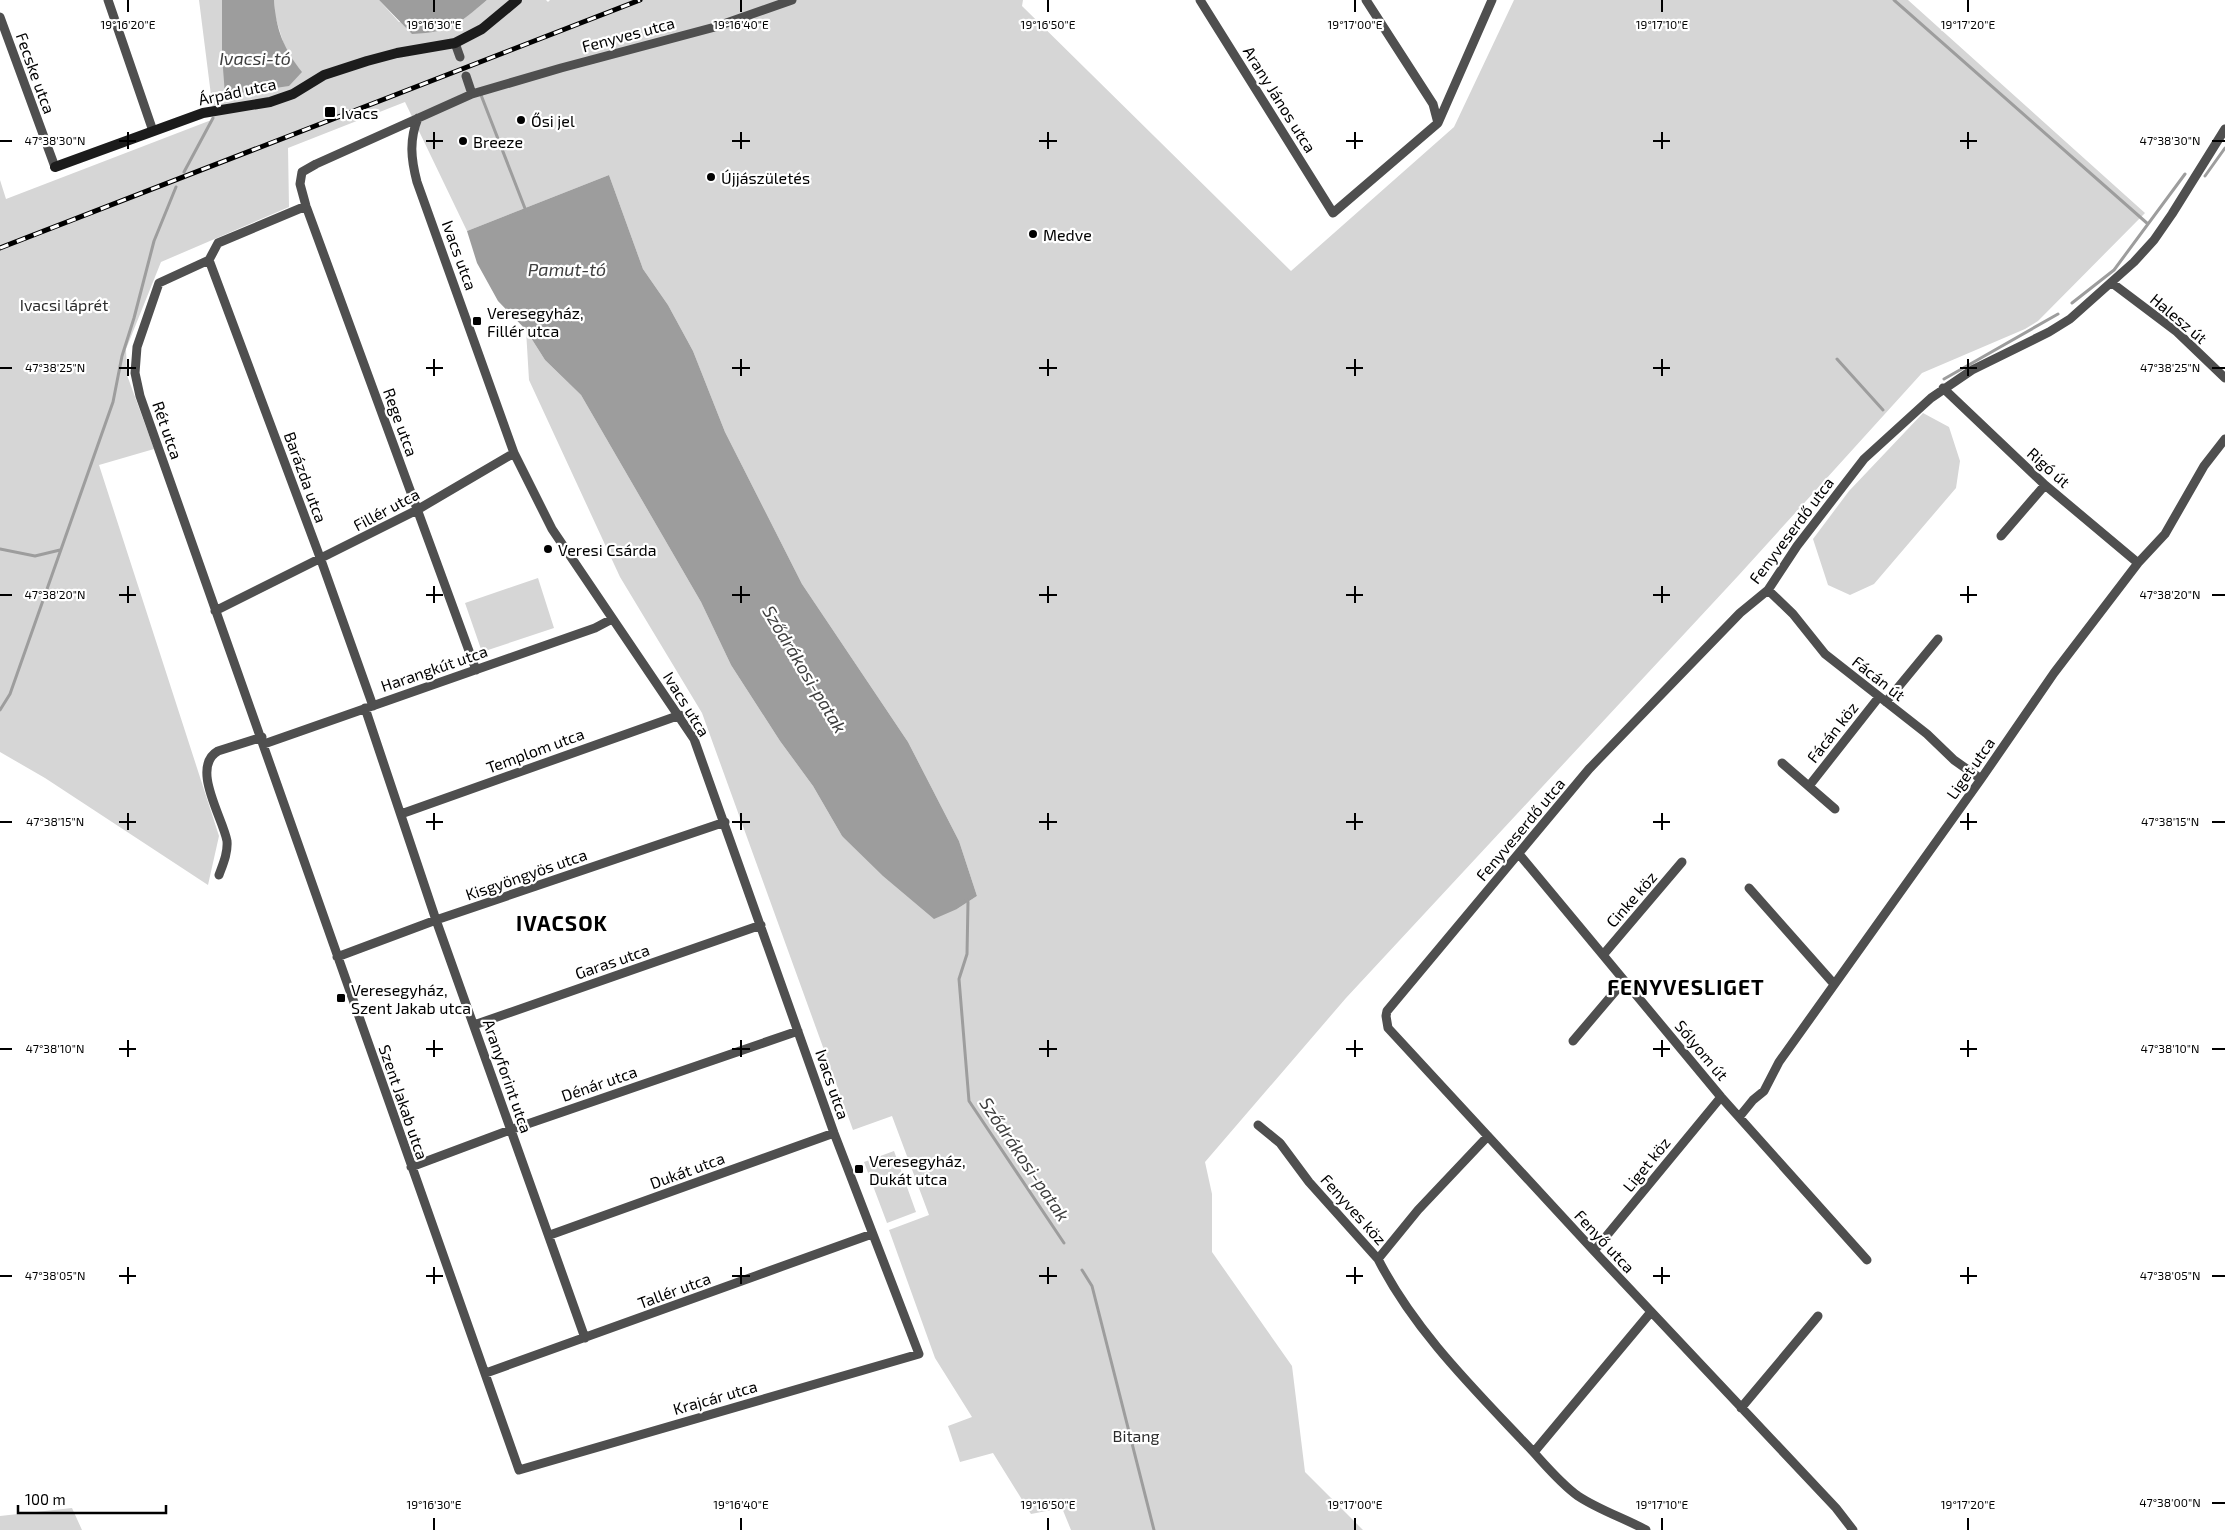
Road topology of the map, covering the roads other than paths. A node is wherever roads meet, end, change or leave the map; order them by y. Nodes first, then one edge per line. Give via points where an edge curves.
1 (108, 0) edge
2 (517, 0) edge
3 (792, 0) edge
4 (1200, 0) edge
5 (1366, 0) edge
6 (1492, 0) edge
7 (0, 17) edge
8 (455, 43) junction
9 (460, 57) tunnel mouth
10 (466, 76) tunnel mouth
11 (472, 94) junction
12 (418, 118) junction
13 (1438, 123) junction
14 (2225, 129) edge
15 (153, 131) junction
16 (55, 167) joint
17 (300, 184) joint
18 (306, 206) junction
19 (209, 260) junction
20 (2112, 283) junction
21 (2225, 378) edge
22 (1943, 388) junction
23 (2225, 439) edge
24 (514, 453) junction
25 (2045, 485) junction
26 (417, 510) junction
27 (2001, 536) dead end
28 (321, 560) junction
29 (2138, 563) junction
30 (1768, 590) junction
31 (215, 612) junction
32 (612, 619) junction
33 (1938, 639) dead end
34 (476, 670) junction
35 (1882, 699) junction
36 (369, 707) junction
37 (680, 715) junction
38 (263, 740) junction
39 (1782, 763) dead end
40 (1981, 779) junction
41 (1809, 786) junction
42 (1835, 808) dead end
43 (401, 814) junction
44 (725, 822) junction
45 (1520, 854) junction
46 (1682, 862) dead end
47 (219, 875) dead end
48 (1749, 888) dead end
49 (436, 920) junction
50 (761, 925) junction
51 (1602, 955) junction
52 (337, 957) junction
53 (1624, 981) junction
54 (1834, 984) junction
55 (1387, 1010) joint
56 (474, 1025) junction
57 (798, 1031) junction
58 (1573, 1041) dead end
59 (1721, 1097) junction
60 (1740, 1116) junction
61 (1258, 1125) dead end
62 (510, 1130) junction
63 (834, 1133) junction
64 (1488, 1136) junction
65 (411, 1167) junction
66 (550, 1234) junction
67 (872, 1234) junction
68 (1594, 1251) junction
69 (1378, 1259) junction
70 (1867, 1260) dead end
71 (1651, 1312) junction
72 (1818, 1316) dead end
73 (585, 1338) junction
74 (919, 1354) joint
75 (486, 1373) junction
76 (1741, 1408) junction
77 (1534, 1452) junction
78 (519, 1470) joint
79 (1646, 1530) edge
80 (1853, 1530) edge

1 - 15 street
2 - 8 street, Árpád utca via 482,29
3 - 11 street, Fenyves utca via 715,27
4 - 13 street, Arany János utca via 1333,213
5 - 13 street via 1433,104
6 - 13 street
7 - 16 street, Fecske utca
8 - 9 street
8 - 15 street, Árpád utca via 367,61 324,75 281,99 255,106 216,109
10 - 11 street
11 - 12 street, Fenyves utca
12 - 17 street, Fenyves utca via 316,164 302,172
12 - 24 street, Ivacs utca via 411,141 415,174
14 - 20 street, Fenyveserdő utca via 2154,240
15 - 16 street, Árpád utca
17 - 18 street, Rege utca
18 - 19 street, Rét utca via 218,243
18 - 26 street, Rege utca
19 - 28 street, Barázda utca
19 - 31 street, Rét utca via 159,283 137,347 135,373 140,396
20 - 21 street, Halesz út via 2176,332
20 - 22 street, Fenyveserdő utca via 2070,319
22 - 25 street, Rigó út
22 - 30 street, Fenyveserdő utca via 1864,459 1796,546
23 - 29 street, Liget utca via 2204,466 2165,534
24 - 26 street, Fillér utca
24 - 32 street, Ivacs utca via 552,529
25 - 27 street
25 - 29 street, Rigó út
26 - 28 street, Fillér utca
26 - 34 street, Rege utca
28 - 31 street, Fillér utca
28 - 36 street, Barázda utca
29 - 40 street, Liget utca via 2054,673
30 - 35 street, Fácán út via 1793,614 1825,654
30 - 45 street, Fenyveserdő utca via 1740,613 1588,769
31 - 38 street, Rét utca
32 - 34 street, Harangkút utca
32 - 37 street, Ivacs utca
33 - 35 street, Fácán köz
34 - 36 street, Harangkút utca
35 - 40 street, Fácán út
35 - 41 street, Fácán köz
36 - 38 street, Harangkút utca
36 - 43 street, Aranyforint utca
37 - 43 street, Templom utca
37 - 44 street, Ivacs utca via 694,739
38 - 47 street, Harangkút utca via 218,751 207,765 207,779 227,841
38 - 52 street, Szent Jakab utca
39 - 41 street, Fácán köz
40 - 54 street, Liget utca
41 - 42 street, Fácán köz
43 - 49 street, Aranyforint utca
44 - 49 street, Kisgyöngyös utca
44 - 50 street, Ivacs utca
45 - 51 street, Sólyom út
45 - 55 street, Fenyveserdő utca
46 - 51 street, Cinke köz
48 - 54 street
49 - 52 street, Kisgyöngyös utca
49 - 56 street, Aranyforint utca
50 - 56 street, Garas utca
50 - 57 street, Ivacs utca
51 - 53 street, Sólyom út
52 - 65 street, Szent Jakab utca
53 - 58 street
53 - 59 street, Sólyom út
54 - 60 street, Liget utca via 1779,1062 1764,1091
55 - 64 street, Fenyő utca via 1388,1028
56 - 62 street, Aranyforint utca
57 - 62 street, Dénár utca
57 - 63 street, Ivacs utca
59 - 60 street, Sólyom út
59 - 68 street, Liget köz
60 - 70 street, Sólyom út
61 - 69 street, Fenyves köz via 1280,1143 1304,1176
62 - 65 street, Dénár utca
62 - 66 street, Aranyforint utca
63 - 66 street, Dukát utca
63 - 67 street, Ivacs utca
64 - 68 street, Fenyő utca
64 - 69 street, Fenyves köz via 1418,1210
65 - 75 street, Szent Jakab utca
66 - 73 street, Aranyforint utca
67 - 73 street, Tallér utca
67 - 74 street, Ivacs utca
68 - 71 street, Fenyő utca
69 - 77 street via 1440,1352
71 - 76 street, Fenyő utca
71 - 77 street
72 - 76 street
73 - 75 street, Tallér utca
74 - 78 street, Krajcár utca
75 - 78 street, Szent Jakab utca
76 - 80 street, Fenyő utca
77 - 79 street via 1579,1496

